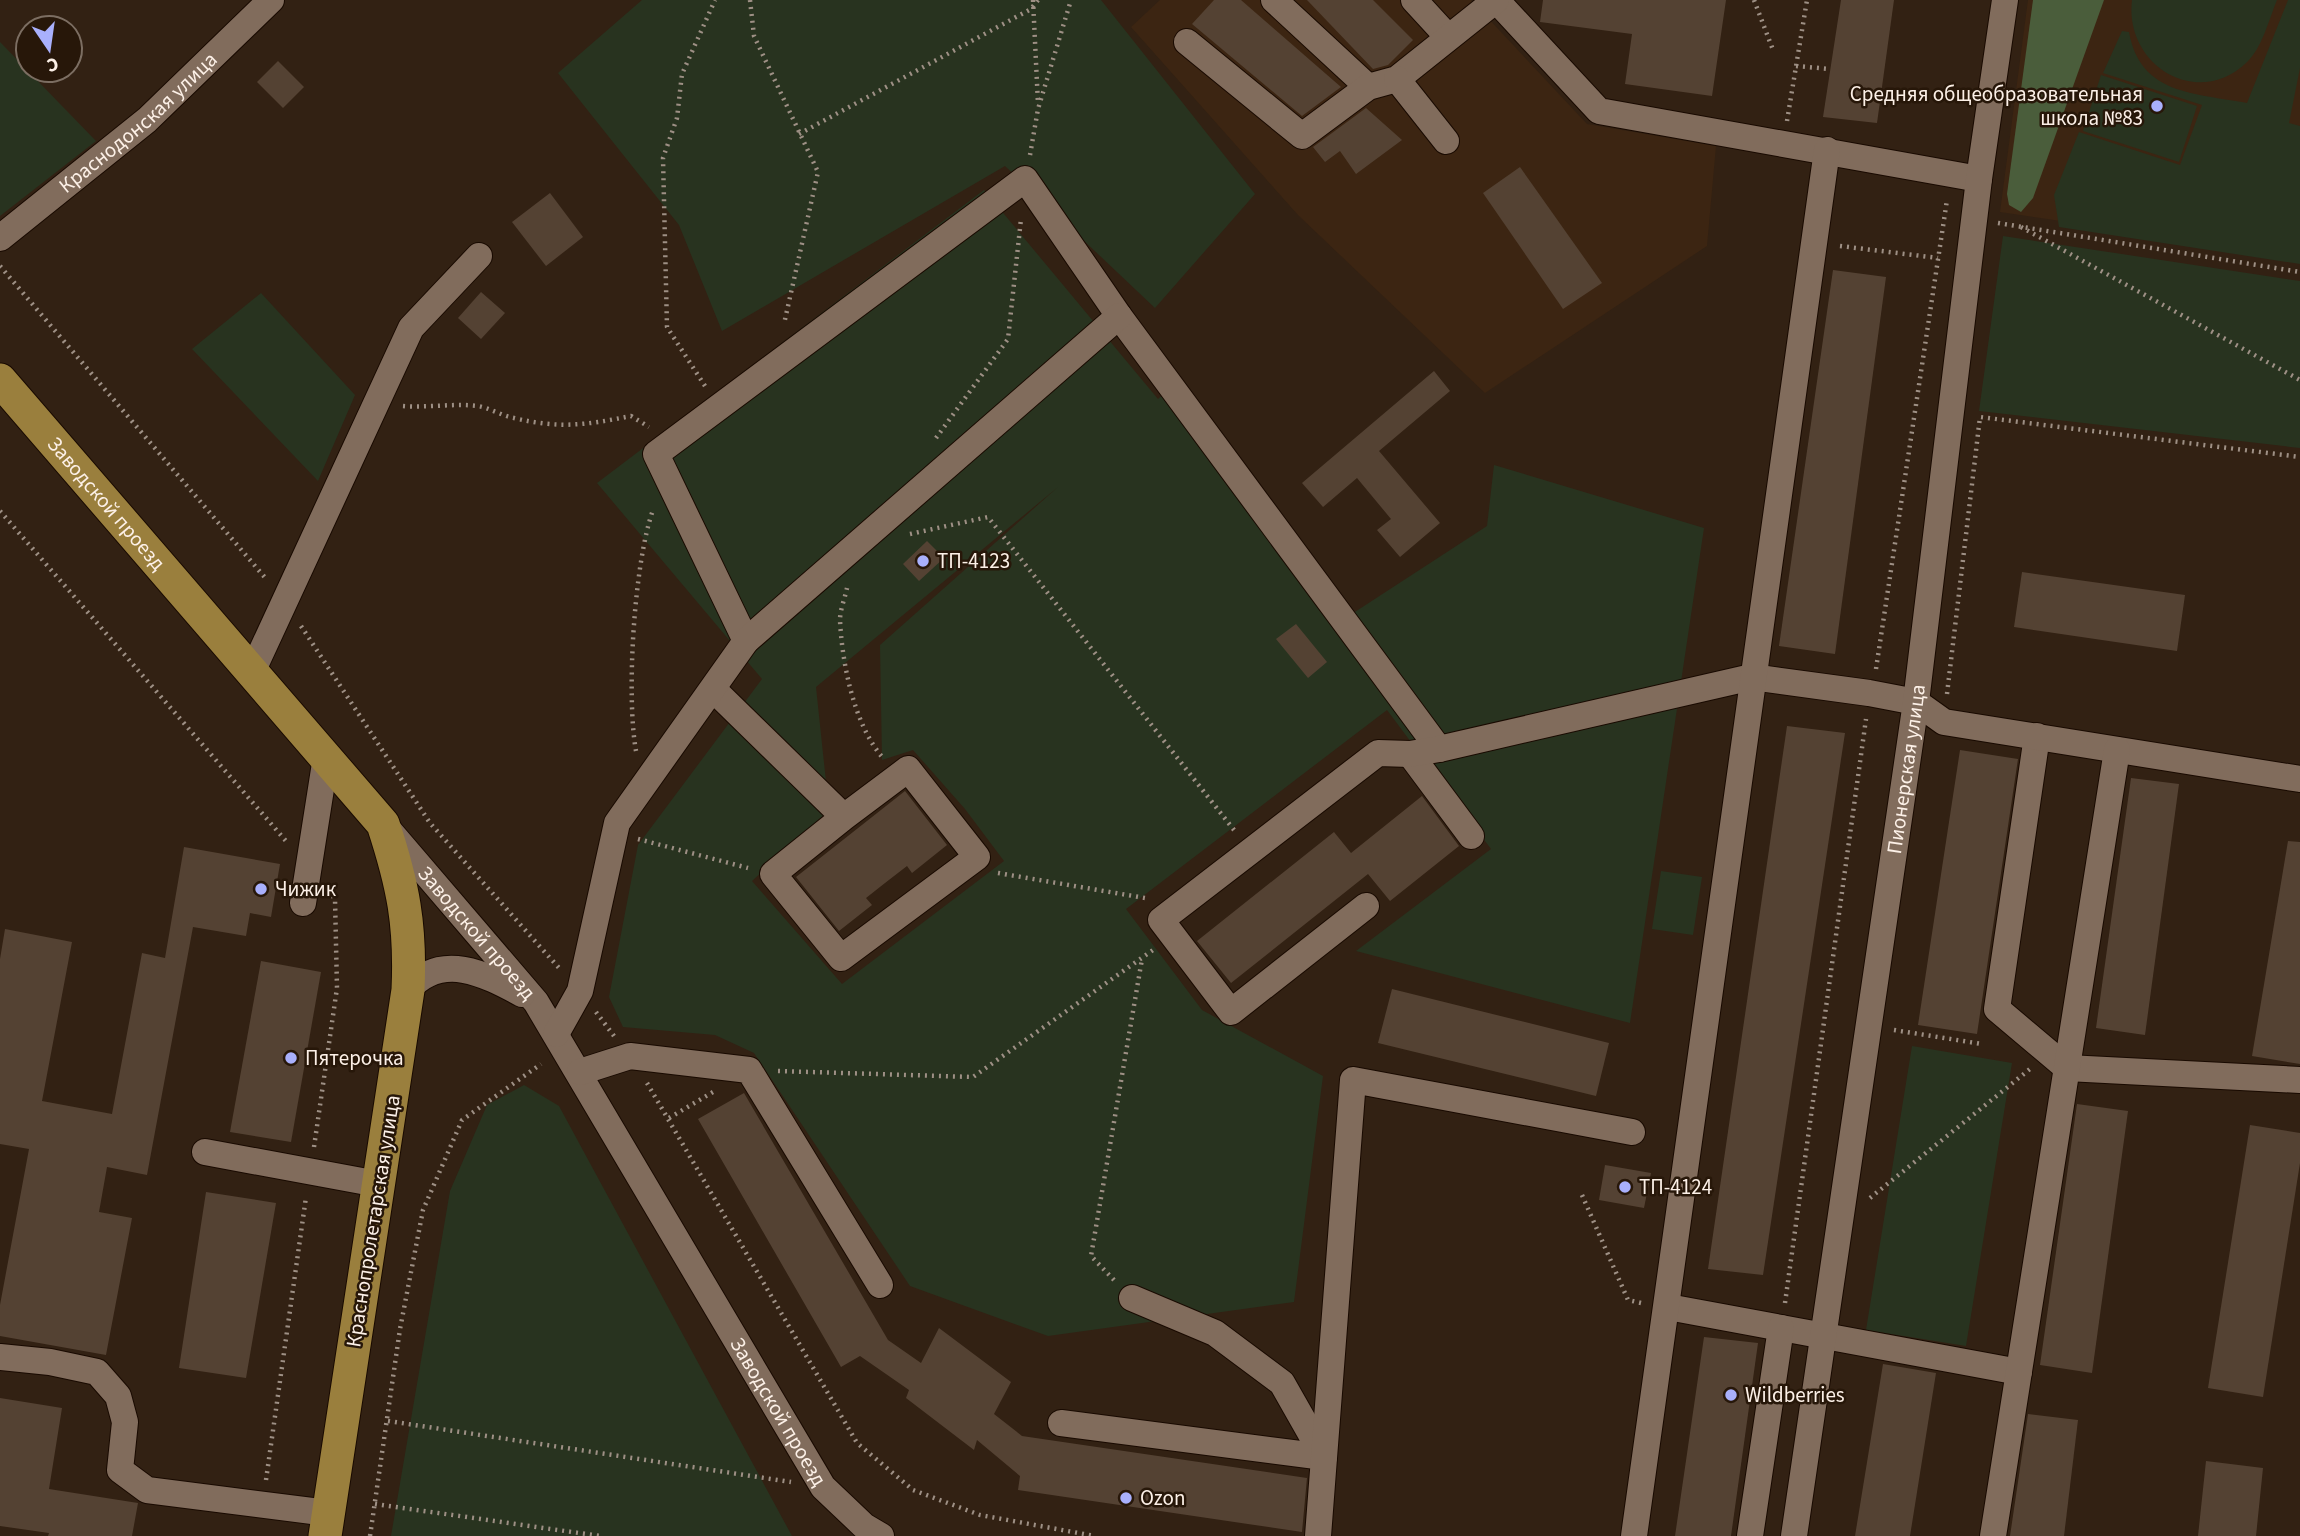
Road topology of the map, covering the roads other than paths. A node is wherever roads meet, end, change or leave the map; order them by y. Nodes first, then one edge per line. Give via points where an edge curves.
1 (271, 0) edge
2 (1275, 0) edge
3 (1414, 0) edge
4 (1496, 0) edge
5 (2005, 0) edge
6 (1448, 37) junction
7 (1187, 42) dead end
8 (1397, 79) junction
9 (1368, 87) junction
10 (1446, 141) dead end
11 (1827, 150) junction
12 (1979, 179) junction
13 (0, 238) edge
14 (479, 256) dead end
15 (1119, 316) junction
16 (0, 380) edge
17 (746, 641) junction
18 (253, 672) junction
19 (1752, 677) junction
20 (713, 689) junction
21 (1916, 702) junction
22 (2037, 736) junction
23 (1439, 749) junction
24 (2117, 750) junction
25 (1410, 754) junction
26 (326, 757) junction
27 (2300, 779) edge
28 (844, 817) junction
29 (383, 824) junction
30 (1471, 836) dead end
31 (303, 903) dead end
32 (1366, 906) dead end
33 (408, 990) junction
34 (536, 1002) junction
35 (561, 1041) junction
36 (2058, 1061) junction
37 (580, 1072) junction
38 (2300, 1080) edge
39 (1632, 1132) dead end
40 (205, 1153) dead end
41 (378, 1184) junction
42 (880, 1285) dead end
43 (1132, 1298) road end
44 (1668, 1307) junction
45 (1781, 1328) junction
46 (1823, 1337) junction
47 (0, 1357) edge
48 (2019, 1373) junction
49 (1061, 1423) dead end
50 (1324, 1457) junction
51 (326, 1524) edge
52 (881, 1536) edge
53 (1318, 1536) edge
54 (1634, 1536) edge
55 (1750, 1536) edge
56 (1794, 1536) edge
57 (1993, 1536) edge

1 - 13 street, Краснодонская улица via 147,120
2 - 9 street
3 - 6 street
4 - 6 street
4 - 11 street via 1599,111
5 - 12 street, Пионерская улица
6 - 8 street
7 - 9 street via 1302,135
8 - 9 street
8 - 10 street
11 - 12 street
11 - 19 street
12 - 21 street, Пионерская улица
14 - 18 street via 411,328
15 - 17 street
15 - 17 street via 1025,179 656,454
15 - 23 street
16 - 18 main road, Заводской проезд
17 - 20 street
18 - 26 main road, Заводской проезд
19 - 21 street
19 - 23 street
19 - 44 street
20 - 28 street
20 - 35 street via 616,824 580,991
21 - 22 street via 1944,722
21 - 46 street, Пионерская улица
22 - 24 street
22 - 36 street via 1997,1009
23 - 25 street
24 - 27 street
24 - 36 street
25 - 30 street
25 - 32 street via 1378,753 1161,920 1231,1012
26 - 29 main road, Заводской проезд
26 - 31 street
28 - 28 street via 773,874 841,958 977,857 908,769
29 - 33 main road, Краснопролетарская улица via 407,914
29 - 34 street, Заводской проезд
33 - 34 street via 430,971 455,968 485,974
33 - 41 main road, Краснопролетарская улица
34 - 35 street, Заводской проезд
35 - 37 street, Заводской проезд
36 - 38 street
36 - 48 street
37 - 42 street via 630,1056 749,1070
37 - 52 street, Заводской проезд via 823,1487
39 - 50 street via 1353,1080
40 - 41 street
41 - 51 main road, Краснопролетарская улица
43 - 50 street via 1215,1333 1282,1383
44 - 45 street
44 - 54 street
45 - 46 street
45 - 55 street
46 - 48 street
46 - 56 street, Пионерская улица
47 - 51 street via 97,1372 118,1396 125,1422 120,1470 147,1490 262,1505
48 - 57 street
49 - 50 street
50 - 53 street

